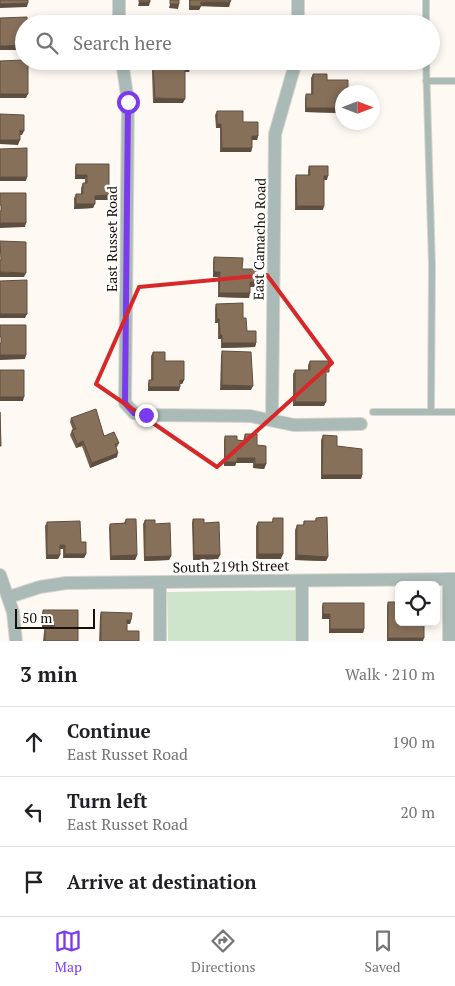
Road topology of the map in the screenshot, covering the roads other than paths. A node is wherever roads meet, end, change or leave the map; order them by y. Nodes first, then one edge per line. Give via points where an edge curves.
1 (119, 0) edge
2 (298, 0) edge
3 (426, 0) edge
4 (119, 15) edge
5 (298, 15) edge
6 (426, 15) edge
7 (123, 70) edge
8 (293, 70) edge
9 (426, 70) edge
10 (426, 81) junction
11 (455, 81) edge
12 (431, 410) junction
13 (373, 412) dead end
14 (455, 412) edge
15 (272, 420) junction
16 (361, 424) dead end
17 (0, 576) edge
18 (452, 579) edge
19 (302, 581) junction
20 (160, 582) junction
21 (9, 597) junction
22 (16, 641) edge
23 (160, 641) edge
24 (302, 641) edge
25 (449, 641) edge

1 - 4 street
2 - 5 street
3 - 6 lane
7 - 15 street, East Russet Road via 128,102 125,403 134,413 250,416
8 - 15 street, East Camacho Road via 275,134
9 - 10 lane
10 - 11 lane
10 - 12 lane via 432,266
12 - 13 lane
12 - 14 lane
15 - 16 street via 294,425
17 - 21 street
18 - 19 street, South 219th Street
18 - 25 street
19 - 20 street, South 219th Street
19 - 24 street
20 - 21 street, South 219th Street via 66,583
20 - 23 street
21 - 22 street

